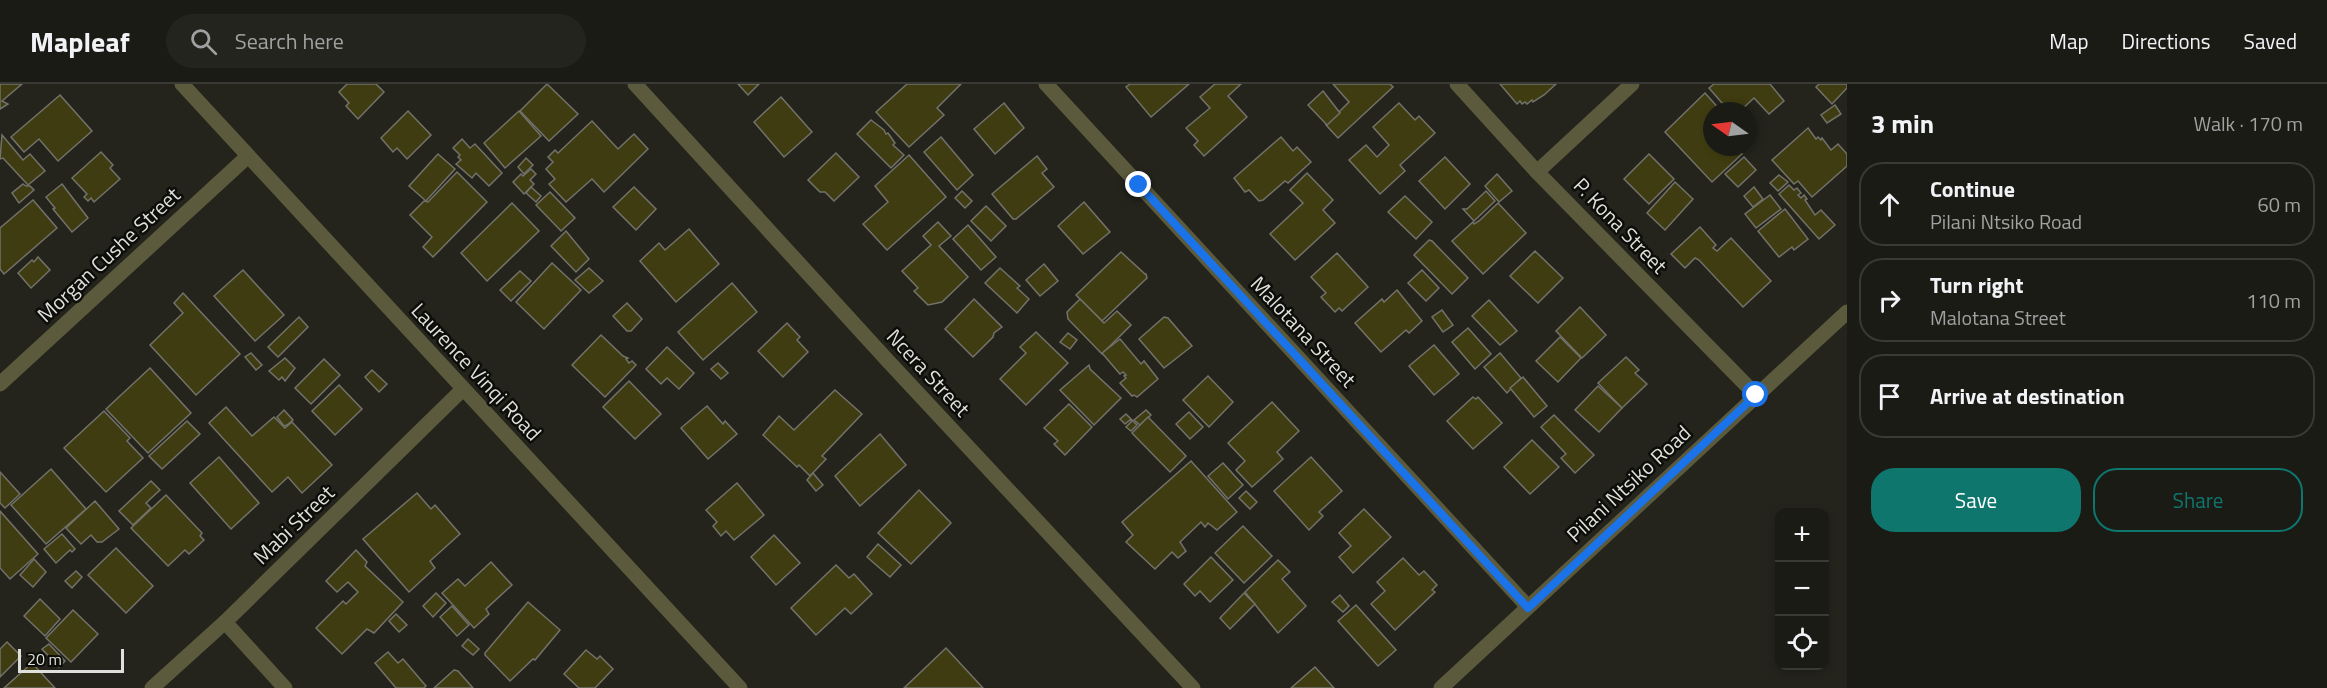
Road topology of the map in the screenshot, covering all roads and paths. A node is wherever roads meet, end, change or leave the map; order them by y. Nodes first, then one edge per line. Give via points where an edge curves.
1 (182, 84) edge
2 (635, 84) edge
3 (1046, 84) edge
4 (1457, 84) edge
5 (1632, 84) edge
6 (247, 157) junction
7 (1537, 172) junction
8 (1847, 312) edge
9 (1, 381) edge
10 (463, 389) junction
11 (1756, 395) junction
12 (1528, 608) junction
13 (225, 622) junction
14 (152, 688) edge
15 (285, 688) edge
16 (740, 688) edge
17 (1193, 688) edge
18 (1441, 688) edge

1 - 6 street, Laurence Vinqi Road
2 - 17 street, Ncera Street
3 - 12 street, Malotana Street
4 - 7 street, P. Kona Street
5 - 7 street
6 - 9 street, Morgan Cushe Street
6 - 10 street, Laurence Vinqi Road
7 - 11 street, P. Kona Street
8 - 11 street, Pilani Ntsiko Road
10 - 13 street, Mabi Street
10 - 16 street, Laurence Vinqi Road
11 - 12 street, Pilani Ntsiko Road
12 - 18 street, Pilani Ntsiko Road
13 - 14 street, Mabi Street
13 - 15 street

